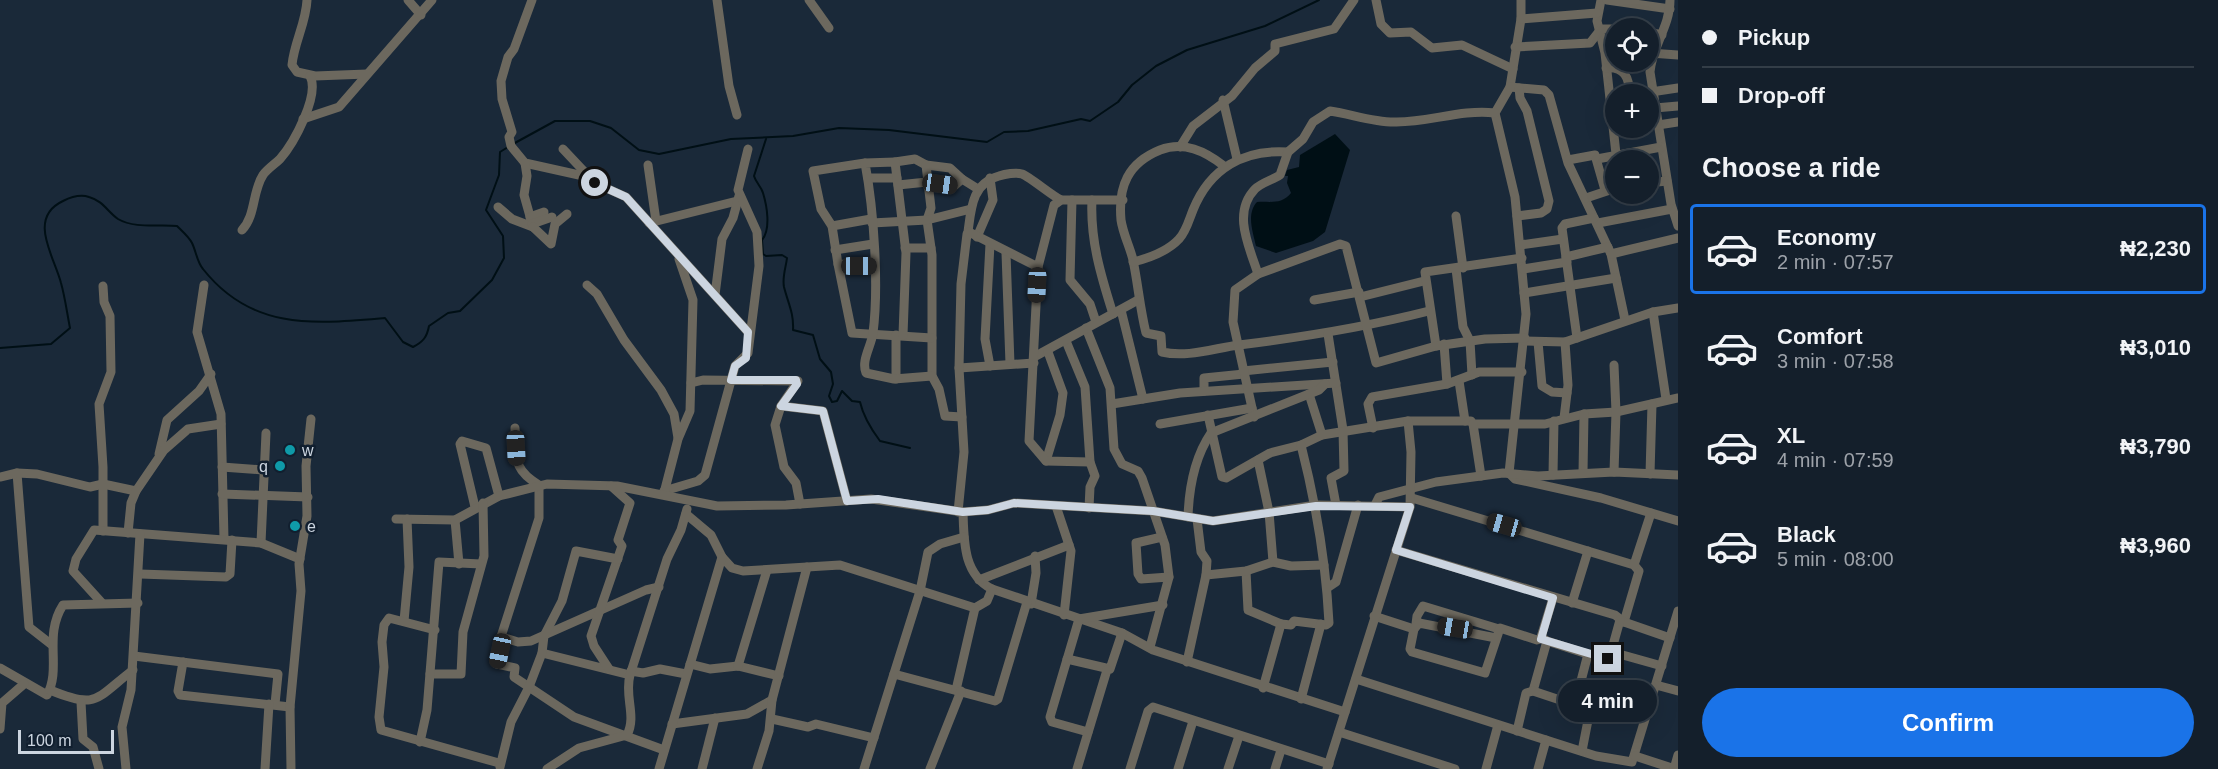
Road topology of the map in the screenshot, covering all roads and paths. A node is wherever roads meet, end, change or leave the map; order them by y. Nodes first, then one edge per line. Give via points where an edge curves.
1 (307, 0) edge
2 (408, 0) edge
3 (432, 0) edge
4 (532, 0) edge
5 (717, 0) edge
6 (808, 0) edge
7 (1354, 0) edge
8 (1376, 0) edge
9 (1521, 0) edge
10 (1601, 0) edge
11 (1607, 0) edge
12 (1670, 5) edge
13 (1597, 13) junction
14 (421, 15) junction
15 (1521, 19) junction
16 (829, 28) dead end
17 (1600, 29) junction
18 (1605, 29) edge
19 (1659, 34) edge
20 (1662, 35) junction
21 (1659, 40) edge
22 (1605, 41) edge
23 (1515, 48) junction
24 (1659, 54) edge
25 (1678, 56) edge
26 (1513, 69) junction
27 (367, 74) junction
28 (313, 78) junction
29 (1514, 88) junction
30 (1678, 88) edge
31 (1659, 91) edge
32 (1223, 100) junction
33 (1678, 106) edge
34 (1659, 108) edge
35 (1495, 113) junction
36 (737, 115) dead end
37 (303, 119) junction
38 (1678, 122) edge
39 (1659, 125) edge
40 (1659, 130) edge
41 (1180, 147) junction
42 (1662, 147) junction
43 (563, 148) dead end
44 (748, 149) dead end
45 (1642, 150) edge
46 (1288, 152) junction
47 (1605, 157) edge
48 (1237, 159) junction
49 (1597, 159) junction
50 (1568, 160) junction
51 (895, 162) junction
52 (525, 163) junction
53 (865, 163) junction
54 (648, 165) dead end
55 (926, 165) junction
56 (1224, 166) junction
57 (1678, 170) edge
58 (1667, 176) junction
59 (588, 177) junction
60 (868, 178) junction
61 (990, 178) junction
62 (962, 179) junction
63 (1659, 179) edge
64 (898, 182) junction
65 (927, 182) junction
66 (978, 189) junction
67 (1605, 190) joint
68 (738, 198) junction
69 (1586, 198) junction
70 (1061, 200) junction
71 (1072, 200) junction
72 (1092, 200) junction
73 (1123, 200) junction
74 (1674, 205) edge
75 (498, 207) dead end
76 (971, 209) junction
77 (548, 214) dead end
78 (567, 214) dead end
79 (1456, 216) dead end
80 (1517, 216) junction
81 (903, 220) junction
82 (927, 220) junction
83 (1596, 220) junction
84 (872, 221) junction
85 (653, 222) junction
86 (532, 223) junction
87 (832, 226) junction
88 (1678, 226) edge
89 (242, 230) dead end
90 (972, 235) junction
91 (1678, 238) edge
92 (1563, 239) junction
93 (873, 244) junction
94 (990, 244) junction
95 (1520, 245) junction
96 (905, 248) junction
97 (931, 248) junction
98 (835, 249) junction
99 (1609, 250) junction
100 (1006, 253) junction
101 (677, 254) junction
102 (1522, 258) junction
103 (1567, 260) junction
104 (1134, 262) junction
105 (838, 264) junction
106 (874, 266) junction
107 (1038, 267) junction
108 (1459, 268) junction
109 (1522, 269) junction
110 (1258, 274) junction
111 (1616, 278) junction
112 (1424, 281) junction
113 (204, 285) dead end
114 (587, 285) dead end
115 (103, 286) dead end
116 (1571, 287) junction
117 (1524, 293) junction
118 (1360, 294) junction
119 (715, 295) junction
120 (1137, 300) junction
121 (1314, 300) dead end
122 (1678, 308) edge
123 (1117, 312) junction
124 (1430, 312) junction
125 (1653, 312) junction
126 (1625, 320) junction
127 (1096, 322) junction
128 (1365, 327) junction
129 (1086, 328) junction
130 (748, 332) junction
131 (873, 334) junction
132 (1328, 334) junction
133 (899, 335) junction
134 (932, 338) junction
135 (1577, 338) junction
136 (1525, 339) junction
137 (1066, 341) junction
138 (1470, 341) junction
139 (1538, 342) junction
140 (1565, 342) junction
141 (1238, 345) junction
142 (1440, 345) junction
143 (1048, 352) junction
144 (1034, 360) junction
145 (1333, 362) junction
146 (1010, 364) junction
147 (1614, 365) dead end
148 (990, 366) junction
149 (959, 368) junction
150 (1522, 372) junction
151 (1244, 373) junction
152 (211, 374) junction
153 (1472, 375) junction
154 (932, 376) junction
155 (896, 379) junction
156 (731, 380) junction
157 (1459, 381) junction
158 (692, 383) junction
159 (1336, 383) junction
160 (1325, 384) junction
161 (1447, 384) junction
162 (1246, 387) junction
163 (1204, 391) junction
164 (1567, 393) junction
165 (1309, 394) junction
166 (1678, 398) edge
167 (1143, 399) junction
168 (1666, 399) junction
169 (1112, 404) junction
170 (1652, 404) junction
171 (781, 406) junction
172 (1616, 412) junction
173 (1253, 413) junction
174 (1584, 414) junction
175 (1208, 415) junction
176 (962, 417) junction
177 (311, 419) dead end
178 (1559, 420) junction
179 (1408, 421) junction
180 (1469, 422) junction
181 (1160, 423) dead end
182 (221, 424) junction
183 (1513, 424) junction
184 (1373, 428) junction
185 (515, 429) dead end
186 (1344, 430) junction
187 (266, 433) dead end
188 (1211, 433) junction
189 (1322, 435) junction
190 (678, 439) junction
191 (1301, 445) junction
192 (159, 456) junction
193 (1258, 460) junction
194 (1046, 461) junction
195 (1090, 462) junction
196 (222, 467) junction
197 (264, 470) junction
198 (1614, 472) junction
199 (17, 473) junction
200 (1509, 473) junction
201 (1583, 473) junction
202 (1650, 474) junction
203 (1553, 475) junction
204 (1678, 475) edge
205 (1481, 476) junction
206 (0, 477) edge
207 (103, 484) junction
208 (539, 485) junction
209 (611, 486) junction
210 (136, 491) junction
211 (664, 493) junction
212 (222, 494) junction
213 (262, 495) junction
214 (499, 496) junction
215 (308, 497) junction
216 (1411, 498) junction
217 (690, 501) junction
218 (847, 501) junction
219 (800, 504) junction
220 (479, 505) junction
221 (1336, 505) junction
222 (1358, 505) junction
223 (1375, 505) junction
224 (1056, 506) junction
225 (1316, 506) junction
226 (1089, 508) junction
227 (1153, 511) junction
228 (961, 512) junction
229 (1269, 512) junction
230 (1651, 513) junction
231 (686, 514) junction
232 (1192, 518) junction
233 (396, 519) dead end
234 (407, 519) junction
235 (454, 520) junction
236 (1678, 521) edge
237 (103, 531) junction
238 (128, 533) junction
239 (140, 534) junction
240 (964, 537) junction
241 (1162, 537) junction
242 (228, 539) junction
243 (261, 543) junction
244 (1069, 545) junction
245 (1396, 550) junction
246 (1588, 551) junction
247 (1035, 556) junction
248 (722, 557) junction
249 (300, 559) junction
250 (618, 559) junction
251 (1273, 562) junction
252 (459, 564) junction
253 (481, 564) junction
254 (1324, 565) junction
255 (1634, 565) junction
256 (807, 567) junction
257 (767, 570) junction
258 (1246, 571) junction
259 (140, 574) junction
260 (1206, 575) junction
261 (1169, 577) junction
262 (979, 579) junction
263 (659, 587) junction
264 (1328, 588) junction
265 (992, 590) junction
266 (920, 591) junction
267 (1553, 598) junction
268 (102, 603) junction
269 (138, 603) junction
270 (1029, 603) junction
271 (1572, 603) junction
272 (1163, 605) junction
273 (975, 608) junction
274 (599, 611) junction
275 (1678, 611) edge
276 (1064, 615) junction
277 (1374, 616) junction
278 (1079, 619) junction
279 (404, 621) junction
280 (1622, 621) junction
281 (1281, 624) junction
282 (1321, 624) junction
283 (1415, 627) junction
284 (435, 630) junction
285 (1122, 633) junction
286 (1498, 633) junction
287 (544, 636) junction
288 (501, 637) junction
289 (1670, 638) junction
290 (1544, 640) junction
291 (52, 645) junction
292 (1150, 647) junction
293 (1612, 652) junction
294 (542, 653) junction
295 (1588, 654) junction
296 (134, 656) junction
297 (1067, 659) junction
298 (183, 662) junction
299 (1187, 662) junction
300 (738, 666) junction
301 (1662, 666) junction
302 (0, 668) edge
303 (609, 669) junction
304 (688, 669) junction
305 (133, 670) junction
306 (1107, 670) junction
307 (630, 673) junction
308 (430, 674) junction
309 (894, 674) junction
310 (779, 676) junction
311 (1356, 679) junction
312 (24, 684) junction
313 (1656, 685) junction
314 (529, 687) junction
315 (1263, 688) junction
316 (50, 690) junction
317 (958, 691) junction
318 (1533, 691) junction
319 (1678, 691) edge
320 (772, 699) junction
321 (1301, 699) junction
322 (81, 702) junction
323 (272, 704) junction
324 (1575, 704) junction
325 (290, 707) junction
326 (1345, 712) junction
327 (715, 718) junction
328 (772, 719) junction
329 (1193, 721) junction
330 (672, 724) junction
331 (1498, 725) junction
332 (0, 729) edge
333 (1517, 731) junction
334 (1088, 732) junction
335 (1339, 732) junction
336 (627, 735) junction
337 (1239, 736) junction
338 (874, 738) junction
339 (1546, 740) junction
340 (420, 742) junction
341 (664, 750) junction
342 (1281, 750) junction
343 (1582, 751) junction
344 (1678, 755) edge
345 (1635, 756) junction
346 (500, 766) edge
347 (1328, 766) edge
348 (99, 769) edge
349 (126, 769) edge
350 (265, 769) edge
351 (291, 769) edge
352 (547, 769) edge
353 (658, 769) edge
354 (702, 769) edge
355 (757, 769) edge
356 (864, 769) edge
357 (930, 769) edge
358 (1077, 769) edge
359 (1130, 769) edge
360 (1178, 769) edge
361 (1228, 769) edge
362 (1275, 769) edge
363 (1455, 769) edge
364 (1486, 769) edge
365 (1538, 769) edge
366 (1674, 769) edge

1 - 28 street via 292,65 297,72
2 - 14 street
3 - 14 street
4 - 52 street via 501,81 512,132 511,146
5 - 36 street
6 - 16 street
7 - 32 street via 1334,29 1275,44 1275,51 1254,68 1232,96
8 - 26 street via 1381,24 1390,33 1411,32 1432,48 1462,45
9 - 15 street
10 - 13 street
11 - 12 street
12 - 20 street
13 - 15 street
13 - 17 street
14 - 27 street
15 - 23 street
17 - 18 street
17 - 22 street
17 - 23 street via 1590,43
19 - 20 street
20 - 21 street
23 - 26 street
24 - 25 street
26 - 29 street
27 - 28 street
27 - 37 street via 339,107
28 - 37 street via 313,96
29 - 35 street
29 - 50 street via 1547,92
29 - 80 street via 1527,111 1549,201 1541,213
30 - 31 street
32 - 41 street via 1193,126
32 - 48 street
33 - 34 street
35 - 46 street via 1462,112 1393,122 1330,111 1313,122 1303,139
35 - 80 street
37 - 89 street via 281,158 263,175 249,223
38 - 39 street
40 - 42 street
41 - 56 street via 1199,149
41 - 73 street via 1166,148 1137,162 1127,176
42 - 45 street
42 - 58 street
43 - 59 street
44 - 68 street
46 - 48 street
46 - 110 street via 1280,175 1256,187 1242,211
47 - 49 street
48 - 56 street
49 - 50 street via 1594,155
49 - 67 street
50 - 69 street
51 - 53 street
51 - 55 street via 915,159
51 - 64 street
52 - 59 street
52 - 86 street via 524,195
53 - 60 street
53 - 87 street via 813,171 821,209
54 - 85 street
55 - 62 street via 950,168
55 - 65 street
56 - 104 street via 1199,198 1179,239 1155,255
57 - 58 street
58 - 63 street
58 - 74 street
59 - 85 street via 626,197
60 - 64 street
60 - 84 street
61 - 66 street
61 - 70 street via 1022,174
61 - 90 street via 993,200
62 - 65 street via 954,186
62 - 66 street
64 - 65 street
64 - 81 street
65 - 82 street via 931,208
66 - 76 street
67 - 69 street
68 - 85 street
68 - 119 street via 722,239
68 - 130 street via 759,240 759,266
69 - 83 street
70 - 71 street
70 - 107 street via 1050,214
71 - 72 street
71 - 127 street via 1070,280 1089,304
72 - 73 street
72 - 123 street via 1093,240 1100,274
73 - 104 street via 1121,220
74 - 83 street
74 - 88 street
75 - 86 street via 512,219
76 - 82 street
76 - 90 street
77 - 86 street
78 - 86 street via 555,224 551,243
79 - 108 street
80 - 95 street
81 - 82 street
81 - 84 street
81 - 96 street
82 - 97 street
83 - 92 street via 1565,224
83 - 99 street
84 - 87 street
84 - 93 street
85 - 101 street
87 - 98 street
90 - 94 street
90 - 149 street via 961,284
91 - 99 street
92 - 95 street
92 - 103 street
93 - 98 street
93 - 106 street
94 - 100 street
94 - 148 street via 985,339
95 - 102 street
96 - 97 street
96 - 133 street
97 - 134 street
98 - 105 street
99 - 103 street
99 - 111 street
100 - 107 street
100 - 146 street
101 - 119 street
101 - 158 street via 693,300
102 - 108 street
102 - 109 street
103 - 109 street
103 - 116 street
104 - 120 street
105 - 106 street
105 - 131 street via 852,333
106 - 131 street
107 - 144 street
108 - 112 street via 1428,271
108 - 138 street via 1463,327
109 - 117 street
110 - 118 street via 1344,244
110 - 141 street via 1234,290 1232,309
111 - 116 street
111 - 126 street
112 - 118 street
112 - 124 street
113 - 152 street via 197,332
114 - 190 street via 661,390 674,414
115 - 207 street via 110,316 111,372 99,404
116 - 117 street
116 - 135 street
117 - 136 street
118 - 121 street
118 - 128 street
119 - 130 street
120 - 123 street
120 - 141 street via 1146,333 1161,336 1164,353
122 - 125 street
123 - 127 street
123 - 167 street
124 - 128 street
124 - 142 street
125 - 126 street
125 - 168 street
126 - 135 street
127 - 129 street
128 - 132 street
128 - 142 street via 1376,363
129 - 137 street
129 - 169 street via 1110,388
130 - 156 street via 746,358 735,366
131 - 133 street
131 - 155 street via 864,367 866,373
132 - 141 street
132 - 145 street
133 - 134 street
133 - 155 street
134 - 154 street
135 - 140 street
136 - 138 street
136 - 139 street
136 - 150 street
137 - 143 street
137 - 195 street via 1085,387
138 - 142 street
138 - 153 street
139 - 140 street
139 - 164 street via 1542,386 1552,392
140 - 164 street
141 - 151 street
142 - 161 street
143 - 144 street
143 - 194 street via 1063,393
144 - 146 street
144 - 194 street via 1029,441
145 - 151 street
145 - 159 street
146 - 148 street
147 - 172 street
148 - 149 street
149 - 176 street
150 - 153 street
150 - 183 street
151 - 162 street
151 - 163 street via 1204,378
152 - 182 street
152 - 192 street via 199,391 166,420
153 - 157 street
154 - 155 street
154 - 176 street via 945,416
156 - 158 street
156 - 171 street via 796,380
156 - 211 street via 705,475
157 - 161 street
157 - 180 street
158 - 190 street via 690,411
159 - 160 street
159 - 186 street
160 - 162 street
160 - 165 street
161 - 184 street via 1372,397 1368,405
162 - 163 street
162 - 173 street
163 - 167 street
164 - 178 street
165 - 173 street
165 - 189 street
166 - 168 street
167 - 169 street
168 - 170 street
169 - 227 street via 1112,432 1119,460 1138,471
170 - 172 street
170 - 202 street
171 - 218 street via 823,411
171 - 219 street via 775,429 784,466 796,483
172 - 174 street
172 - 198 street
173 - 175 street
173 - 188 street
174 - 178 street
174 - 201 street
175 - 181 street
175 - 188 street
176 - 228 street
177 - 215 street via 306,466
178 - 183 street
178 - 203 street
179 - 180 street
179 - 184 street
179 - 216 street
180 - 183 street
180 - 205 street
182 - 192 street via 188,429
182 - 196 street
183 - 200 street
184 - 186 street
185 - 208 street via 517,467
186 - 189 street
186 - 221 street via 1344,471 1331,478
187 - 197 street
188 - 193 street via 1224,478
188 - 232 street via 1196,462 1190,489
189 - 191 street
190 - 211 street
191 - 193 street
191 - 225 street
192 - 210 street
193 - 229 street
194 - 195 street
195 - 226 street via 1095,476
196 - 197 street
196 - 212 street
197 - 213 street
198 - 201 street
198 - 202 street
199 - 206 street
199 - 207 street via 90,487
199 - 291 street via 29,627
200 - 203 street
200 - 205 street
200 - 230 street via 1515,479
201 - 203 street
202 - 204 street
205 - 216 street via 1436,482
207 - 210 street
207 - 237 street
208 - 209 street
208 - 214 street
208 - 288 street via 539,518
209 - 211 street
209 - 250 street via 630,503 618,540 622,546
210 - 238 street
211 - 217 street
212 - 213 street
212 - 242 street
213 - 215 street
213 - 243 street
214 - 220 street
214 - 220 street via 486,448 462,441
215 - 249 street
216 - 223 street
216 - 223 street via 1379,497
216 - 245 street
216 - 246 street
217 - 219 street via 717,506
217 - 231 street
218 - 219 street
218 - 228 street via 878,499
220 - 235 street
220 - 253 street via 484,556
221 - 222 street
221 - 225 street
222 - 223 street
222 - 264 street via 1336,582
224 - 226 street
224 - 228 street via 1014,503
224 - 244 street
225 - 229 street
225 - 254 street
226 - 227 street
227 - 232 street
227 - 241 street
228 - 240 street
229 - 232 street via 1213,521
229 - 251 street
230 - 236 street
230 - 255 street
231 - 248 street via 711,535
231 - 263 street via 666,559
232 - 260 street via 1207,561
233 - 234 street
234 - 235 street
234 - 279 street via 409,567
235 - 252 street
237 - 238 street
237 - 268 street via 93,531 73,566
238 - 239 street
239 - 242 street
239 - 259 street
240 - 262 street via 965,554
240 - 266 street via 928,552
241 - 261 street
241 - 261 street via 1136,543 1138,574 1141,579
242 - 243 street
242 - 259 street via 230,574 226,577
243 - 249 street
244 - 247 street
244 - 276 street via 1071,560
245 - 267 street
245 - 277 street
246 - 255 street
246 - 271 street
247 - 262 street
247 - 270 street via 1036,573
248 - 257 street via 732,568
248 - 304 street
249 - 325 street via 301,591
250 - 274 street
250 - 287 street via 576,551 562,601
251 - 254 street
251 - 258 street
252 - 253 street
252 - 284 street via 439,562
253 - 308 street via 464,632 461,674
254 - 264 street
255 - 280 street via 1639,572
256 - 257 street
256 - 266 street via 840,565
256 - 310 street
257 - 300 street
258 - 260 street
258 - 281 street via 1248,610
259 - 269 street
260 - 299 street
261 - 272 street
262 - 265 street
263 - 274 street
263 - 307 street
264 - 282 street via 1329,622
265 - 270 street
265 - 273 street via 987,602
266 - 273 street
266 - 309 street
267 - 271 street
267 - 290 street
268 - 269 street
268 - 291 street via 63,605 53,621
269 - 296 street
270 - 276 street
270 - 317 street via 998,699 991,701
271 - 280 street via 1615,615
272 - 278 street
272 - 292 street
273 - 317 street
274 - 287 street
274 - 303 street via 591,640
275 - 289 street
276 - 278 street
277 - 283 street
277 - 311 street
278 - 285 street
278 - 297 street
279 - 284 street
279 - 340 street via 389,618 384,625 380,726 384,732
280 - 289 street
280 - 293 street
281 - 282 street
281 - 315 street
282 - 321 street
283 - 286 street
283 - 286 street via 1423,606
283 - 286 street via 1410,651 1482,673 1487,670
284 - 308 street
285 - 292 street
285 - 306 street
286 - 290 street
287 - 288 street via 524,643
287 - 294 street
288 - 314 street via 497,664 515,668 514,677
289 - 301 street
290 - 295 street
290 - 318 street
291 - 316 street
292 - 299 street
293 - 295 street via 1606,660
293 - 301 street
294 - 303 street
294 - 314 street
295 - 324 street
296 - 298 street
296 - 305 street
297 - 306 street
297 - 334 street via 1050,717 1052,722
298 - 323 street via 180,695
298 - 323 street via 278,674
299 - 315 street
300 - 304 street
300 - 310 street
301 - 313 street
302 - 312 street
303 - 307 street
304 - 307 street
304 - 330 street
305 - 322 street via 91,702
305 - 349 street via 122,727
306 - 334 street
307 - 336 street via 627,692 632,720
308 - 340 street
309 - 317 street
309 - 338 street
310 - 320 street
311 - 326 street
311 - 331 street
312 - 316 street via 44,696
312 - 332 street via 2,703
313 - 319 street
313 - 345 street
314 - 336 street via 574,717
314 - 346 street via 511,722
315 - 321 street
316 - 322 street
317 - 357 street
318 - 324 street
318 - 333 street via 1526,693
320 - 327 street via 747,714
320 - 328 street
321 - 326 street
322 - 348 street via 83,739 93,747
323 - 325 street
323 - 350 street
324 - 343 street via 1591,712
325 - 351 street
326 - 335 street
327 - 330 street
327 - 354 street
328 - 338 street via 808,727 816,724
328 - 355 street
329 - 337 street
329 - 359 street via 1150,709
329 - 360 street
330 - 341 street
331 - 333 street
331 - 364 street
333 - 339 street
334 - 358 street
335 - 347 street
335 - 363 street
336 - 341 street
336 - 352 street via 579,748
337 - 342 street
337 - 361 street
338 - 356 street
339 - 343 street
339 - 365 street
340 - 346 street
341 - 353 street
342 - 347 street
342 - 362 street
343 - 345 street via 1629,763
344 - 366 street
345 - 366 street

